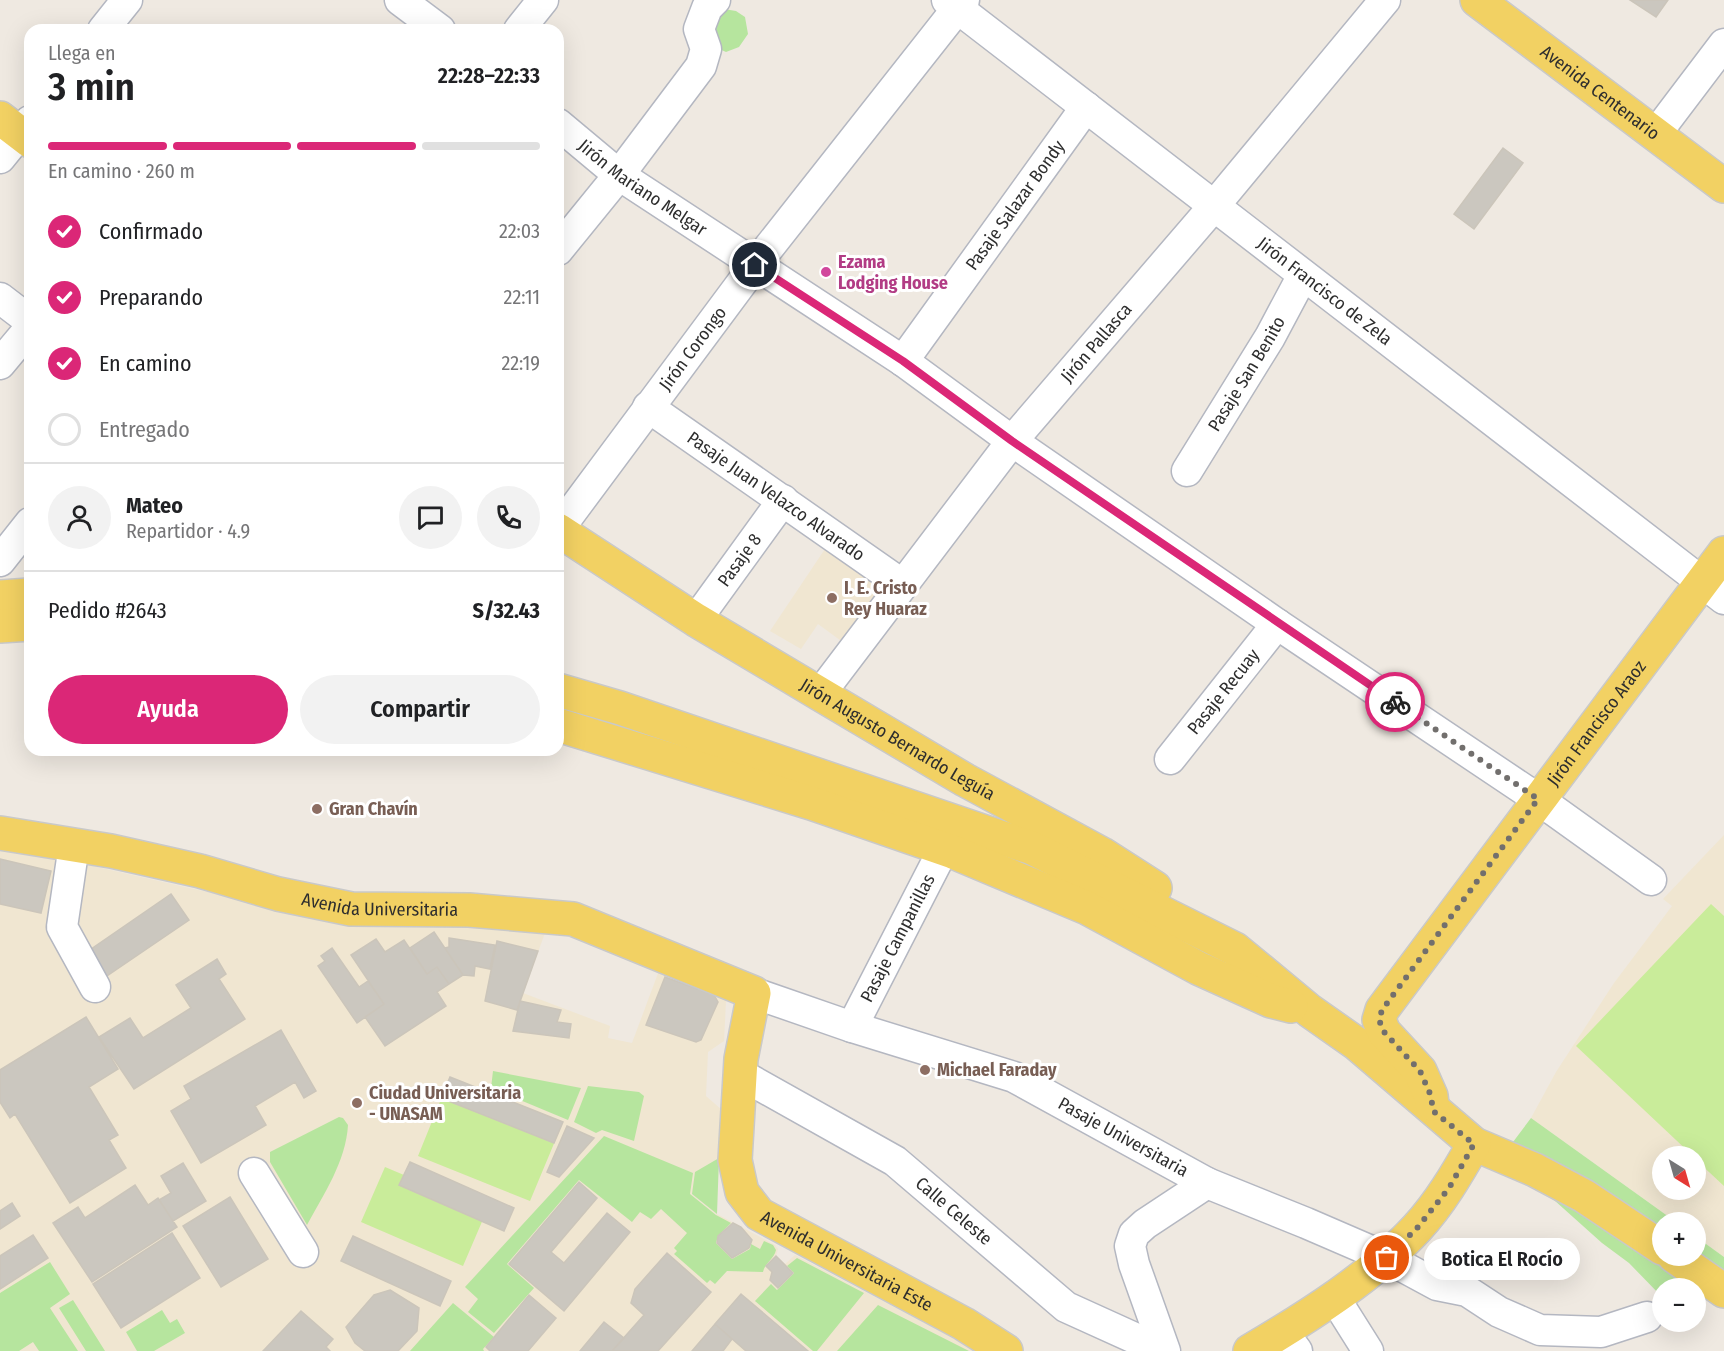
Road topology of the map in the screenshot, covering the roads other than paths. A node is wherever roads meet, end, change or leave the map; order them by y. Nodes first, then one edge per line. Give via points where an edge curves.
1 (127, 0) edge
2 (400, 0) edge
3 (543, 0) edge
4 (715, 0) edge
5 (1385, 0) edge
6 (1478, 0) edge
7 (956, 3) edge
8 (108, 24) edge
9 (432, 24) edge
10 (524, 24) edge
11 (1724, 44) edge
12 (1086, 107) junction
13 (564, 129) edge
14 (1655, 135) junction
15 (619, 175) junction
16 (1724, 186) edge
17 (1214, 206) junction
18 (564, 243) edge
19 (755, 265) junction
20 (1303, 274) junction
21 (0, 298) edge
22 (24, 316) edge
23 (24, 335) edge
24 (903, 361) junction
25 (0, 364) edge
26 (648, 407) junction
27 (1012, 441) junction
28 (1187, 471) dead end
29 (783, 500) junction
30 (564, 522) edge
31 (24, 531) edge
32 (564, 534) edge
33 (1724, 554) edge
34 (0, 561) edge
35 (903, 585) junction
36 (1713, 591) edge
37 (24, 595) edge
38 (0, 597) edge
39 (696, 620) junction
40 (24, 624) edge
41 (1277, 624) junction
42 (0, 626) edge
43 (564, 692) edge
44 (820, 694) junction
45 (564, 727) edge
46 (1170, 759) dead end
47 (1538, 799) junction
48 (0, 833) edge
49 (946, 834) junction
50 (74, 844) junction
51 (1651, 880) dead end
52 (1235, 949) junction
53 (95, 987) dead end
54 (754, 993) junction
55 (1310, 1011) junction
56 (852, 1027) junction
57 (740, 1074) junction
58 (1426, 1105) junction
59 (1474, 1144) junction
60 (254, 1173) dead end
61 (1207, 1183) junction
62 (1652, 1241) edge
63 (303, 1252) dead end
64 (1387, 1258) junction
65 (1688, 1266) edge
66 (1724, 1291) edge
67 (1334, 1297) junction
68 (1647, 1317) dead end
69 (1290, 1342) edge
70 (1006, 1351) edge
71 (1164, 1351) edge
72 (1250, 1351) edge
73 (1368, 1351) edge

1 - 8 street
2 - 9 street
3 - 10 street
4 - 15 street via 707,8 699,29 706,49 701,66
5 - 17 street, Jirón Pallasca
6 - 14 main road, Avenida Centenario
7 - 12 street, Jirón Francisco de Zela
7 - 19 street, Jirón Corongo
11 - 14 street
12 - 17 street, Jirón Francisco de Zela
12 - 24 street, Pasaje Salazar Bondy
13 - 15 street, Jirón Mariano Melgar
14 - 16 main road, Avenida Centenario
15 - 18 street
15 - 19 street, Jirón Mariano Melgar
17 - 20 street, Jirón Francisco de Zela
17 - 27 street, Jirón Pallasca
19 - 24 street, Jirón Mariano Melgar
19 - 26 street, Jirón Corongo
20 - 28 street, Pasaje San Benito via 1270,337
20 - 36 street, Jirón Francisco de Zela
21 - 22 street
23 - 25 street
24 - 27 street, Jirón Mariano Melgar
26 - 29 street, Pasaje Juan Velazco Alvarado
26 - 30 street, Jirón Corongo
27 - 35 street, Jirón Pallasca
27 - 41 street, Jirón Mariano Melgar
29 - 35 street, Pasaje Juan Velazco Alvarado
29 - 39 street, Pasaje 8
31 - 34 street
32 - 39 main road, Jirón Augusto Bernardo Leguía
33 - 36 main road, Jirón Francisco Araoz
35 - 44 street, Jirón Pallasca
36 - 47 main road, Jirón Francisco Araoz
37 - 38 main road
39 - 44 main road, Jirón Augusto Bernardo Leguía
40 - 42 main road
41 - 46 street, Pasaje Recuay
41 - 47 street, Jirón Mariano Melgar
43 - 49 main road via 620,708
44 - 52 main road, Jirón Augusto Bernardo Leguía via 964,780 1102,854 1167,895
45 - 49 main road via 811,803
47 - 51 street, Jirón Mariano Melgar
47 - 58 main road, Jirón Francisco Araoz via 1382,1010 1379,1020 1384,1032 1420,1071 1431,1096
48 - 50 main road, Avenida Universitaria
49 - 52 main road via 1032,848
49 - 55 main road via 1198,968 1272,1001
49 - 56 street, Pasaje Campanillas
50 - 53 street via 62,927
50 - 54 main road, Avenida Universitaria via 351,909 469,910 573,918
52 - 55 main road
54 - 56 street, Pasaje Universitaria
54 - 57 main road, Avenida Universitaria Este
55 - 58 main road
56 - 61 street, Pasaje Universitaria via 1014,1077
57 - 70 main road, Avenida Universitaria Este via 735,1160 742,1192 759,1214 964,1324
57 - 71 street, Calle Celeste via 895,1161 1066,1307
58 - 59 main road
59 - 62 main road via 1584,1196
59 - 64 main road via 1449,1188
60 - 63 street
61 - 64 street, Pasaje Universitaria
61 - 71 street via 1134,1234 1134,1264
64 - 67 main road
64 - 68 street, Pasaje Universitaria via 1437,1285 1467,1291 1499,1312 1540,1330 1601,1332
65 - 66 main road
67 - 69 main road
67 - 73 street
69 - 72 main road

